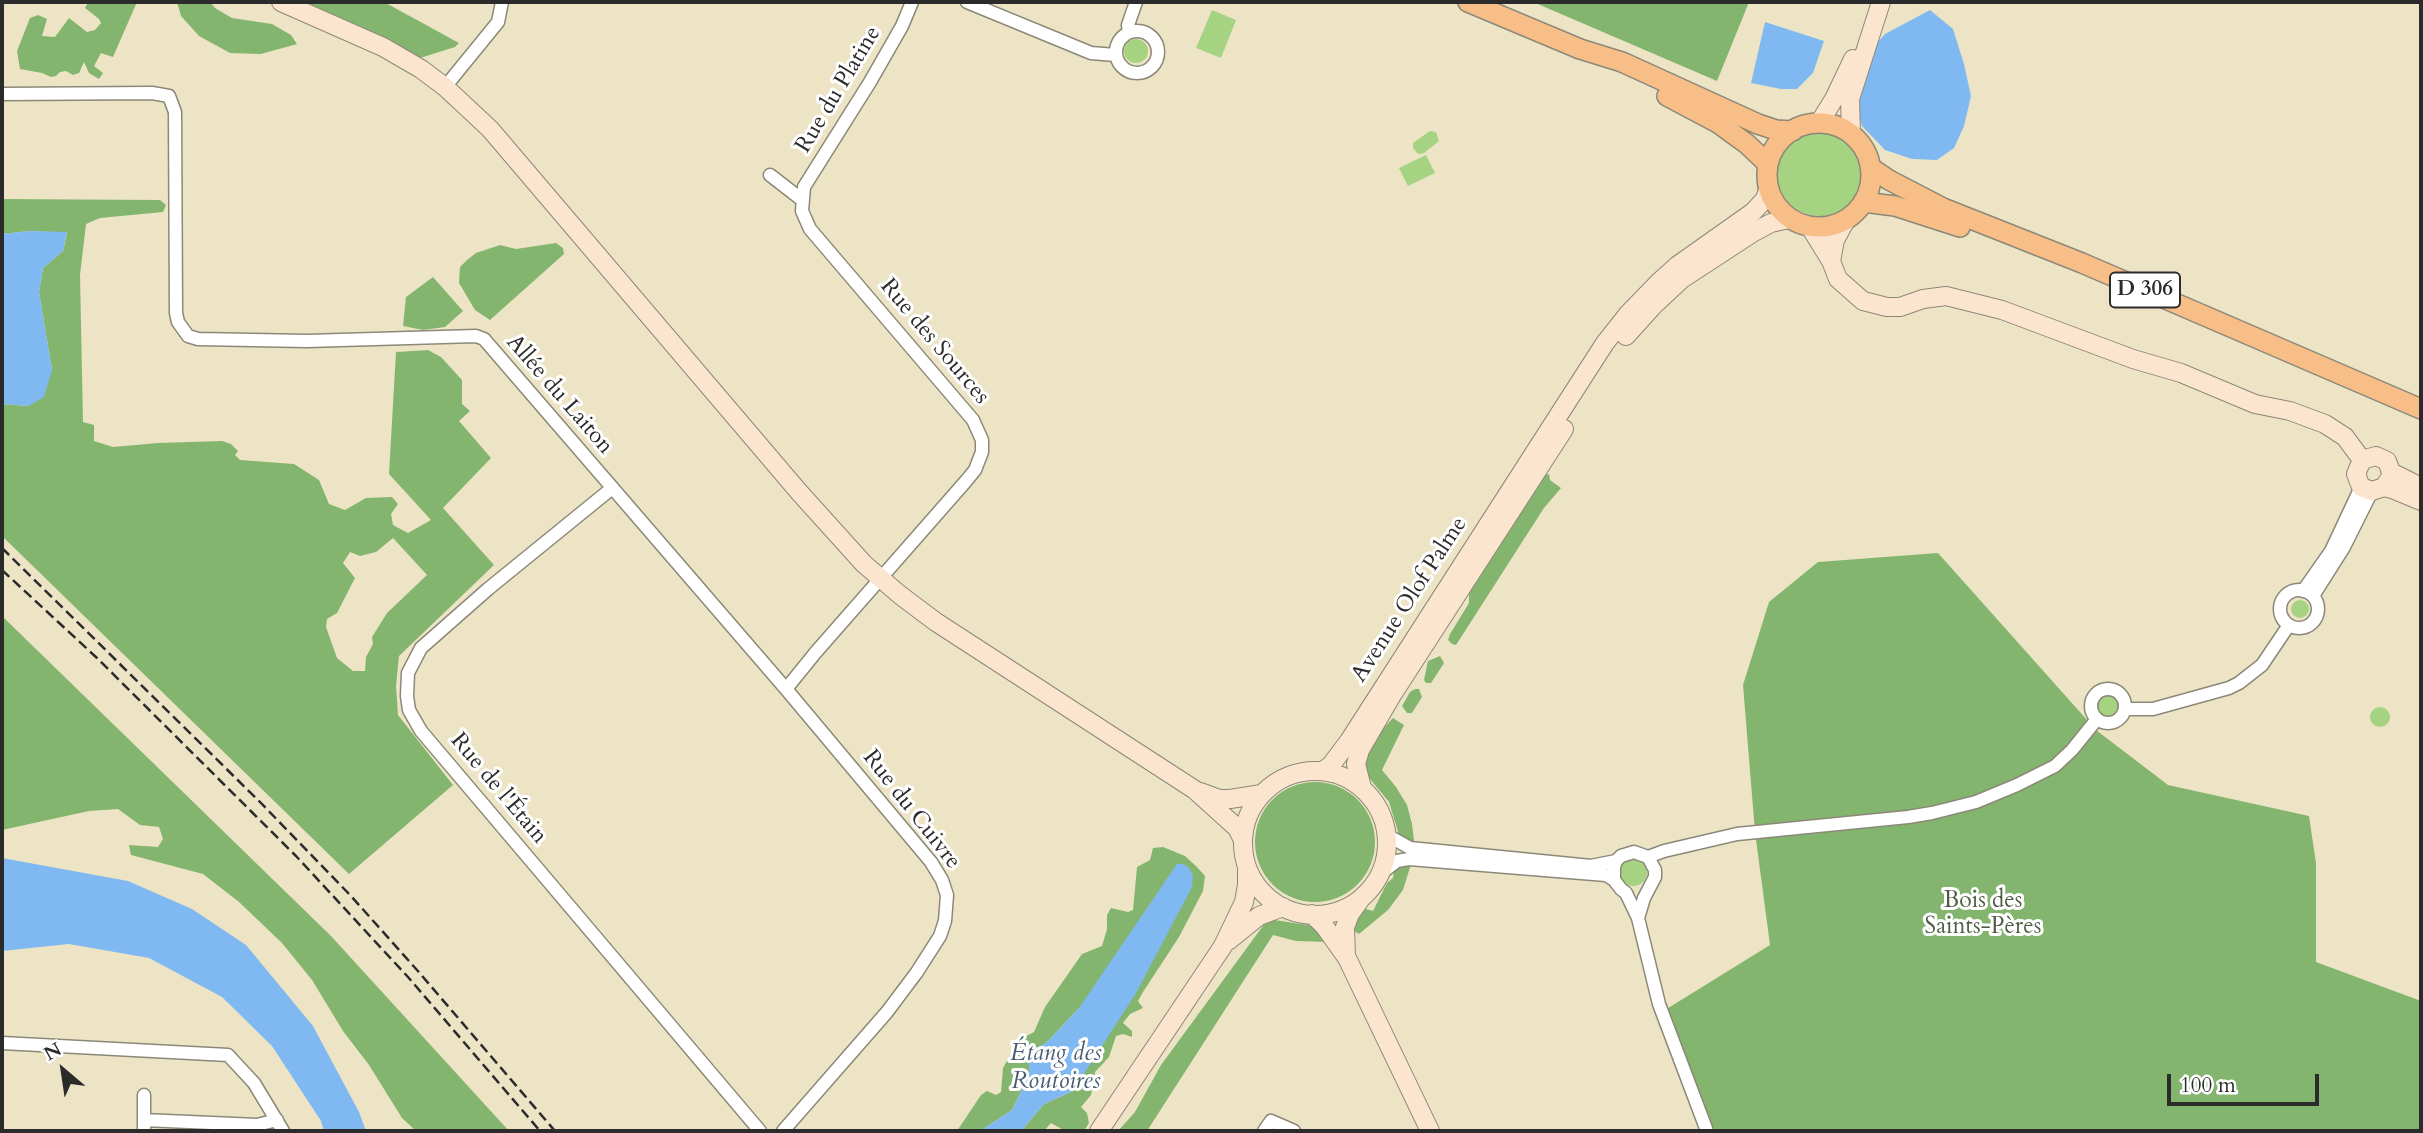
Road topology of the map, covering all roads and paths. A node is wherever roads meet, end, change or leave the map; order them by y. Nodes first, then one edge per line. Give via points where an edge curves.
1 (281, 2) edge
2 (502, 2) edge
3 (912, 2) edge
4 (967, 2) edge
5 (1136, 2) edge
6 (1468, 2) edge
7 (1880, 2) edge
8 (1129, 32) junction
9 (1580, 48) junction
10 (1115, 55) junction
11 (444, 87) junction
12 (2, 94) edge
13 (1819, 123) junction
14 (1793, 131) junction
15 (1852, 133) junction
16 (1768, 164) junction
17 (1870, 167) junction
18 (770, 175) dead end
19 (1769, 190) junction
20 (801, 199) junction
21 (1863, 202) junction
22 (1789, 219) junction
23 (1846, 220) junction
24 (1810, 227) junction
25 (1830, 261) junction
26 (2421, 409) edge
27 (2421, 421) edge
28 (1539, 456) junction
29 (2362, 460) junction
30 (2377, 484) junction
31 (2421, 487) edge
32 (611, 489) junction
33 (2421, 501) edge
34 (881, 579) junction
35 (2308, 593) junction
36 (2289, 625) junction
37 (786, 690) junction
38 (2125, 709) junction
39 (2097, 719) junction
40 (1323, 771) junction
41 (1362, 788) junction
42 (1195, 790) junction
43 (1262, 794) junction
44 (1387, 835) junction
45 (1243, 840) junction
46 (1648, 857) junction
47 (1616, 861) junction
48 (1247, 866) junction
49 (1379, 875) junction
50 (1614, 880) junction
51 (1647, 890) junction
52 (1626, 892) junction
53 (1364, 895) junction
54 (1283, 907) junction
55 (1312, 914) junction
56 (1638, 918) junction
57 (1223, 946) junction
58 (1347, 958) junction
59 (2, 1043) edge
60 (144, 1095) dead end
61 (280, 1125) edge
62 (144, 1126) edge
63 (760, 1131) edge
64 (783, 1131) edge
65 (1099, 1131) edge
66 (1264, 1131) edge
67 (1294, 1131) edge
68 (1430, 1131) edge
69 (1707, 1131) edge

1 - 11 main road via 383,47
2 - 11 street via 498,22
3 - 20 street, Rue du Platine
4 - 10 street via 1091,53
5 - 8 street
6 - 9 main road
7 - 13 main road
7 - 15 main road via 1850,99
8 - 10 street via 1116,45
8 - 10 street via 1138,30 1154,40 1158,48 1153,66 1135,73 1119,64
9 - 14 main road via 1622,62 1758,124
9 - 16 main road via 1609,68 1717,123
11 - 34 main road via 489,129 830,527
12 - 32 street, Allée du Laiton via 169,96 174,112 177,313 188,336 307,341 476,336 484,339
13 - 14 main road
13 - 15 main road
14 - 16 main road via 1773,150
15 - 17 main road
16 - 19 main road
17 - 21 main road
17 - 26 main road, D 306 via 1943,208
18 - 20 street
19 - 22 main road
19 - 28 main road via 1753,212 1678,265 1639,301 1605,343
20 - 34 street, Rue des Sources via 810,229 973,420 982,440 975,470
21 - 23 main road
21 - 27 main road, D 306 via 1895,206 2046,260
22 - 24 main road
22 - 28 main road via 1772,223 1731,246 1660,298 1620,342
23 - 24 main road
23 - 25 main road
24 - 25 main road
25 - 29 main road via 1838,279 1863,301 1900,307 1946,296 2002,310 2182,373 2255,404 2325,424 2345,437
28 - 40 main road, Avenue Olof Palme via 1349,741
28 - 41 main road, Avenue Olof Palme via 1360,750 1356,764
29 - 30 main road via 2356,474
29 - 30 main road via 2371,456 2387,461
30 - 31 main road
30 - 33 main road
30 - 35 street via 2344,547
32 - 37 street, Allée du Laiton
32 - 63 street, Rue de l'Étain via 421,648 408,673 410,710 421,731
34 - 37 street, Rue des Sources
34 - 42 main road via 936,622
35 - 36 street via 2292,592 2283,600 2282,617
35 - 36 street via 2318,607 2316,619 2301,628
36 - 38 street via 2262,665 2239,683 2153,709
37 - 64 street, Rue du Cuivre via 931,862 945,887 947,908 940,936 917,972
38 - 39 street via 2114,722
38 - 39 street via 2123,696 2105,689 2093,696 2091,703
39 - 46 street via 2055,766 1976,802 1908,817 1737,834
40 - 41 main road
40 - 43 main road via 1290,775
41 - 44 main road via 1376,804
42 - 43 main road via 1219,799
42 - 45 main road via 1237,828
43 - 45 main road via 1248,816
44 - 47 street via 1410,849 1591,866
44 - 49 main road
45 - 48 main road
46 - 47 street via 1634,852
46 - 51 street via 1655,877
47 - 50 street
48 - 54 main road via 1261,890
48 - 57 main road via 1244,902
49 - 50 street via 1397,861 1409,859 1606,875
49 - 53 main road
50 - 52 street
51 - 52 street
51 - 56 street
52 - 56 street
53 - 55 main road via 1340,910
53 - 58 main road via 1345,927
54 - 55 main road
54 - 57 main road via 1259,916
55 - 58 main road
56 - 69 street via 1659,1004
57 - 65 main road
58 - 68 main road
59 - 61 street via 222,1053 244,1071
60 - 62 street
61 - 62 street
66 - 67 street via 1271,1121

